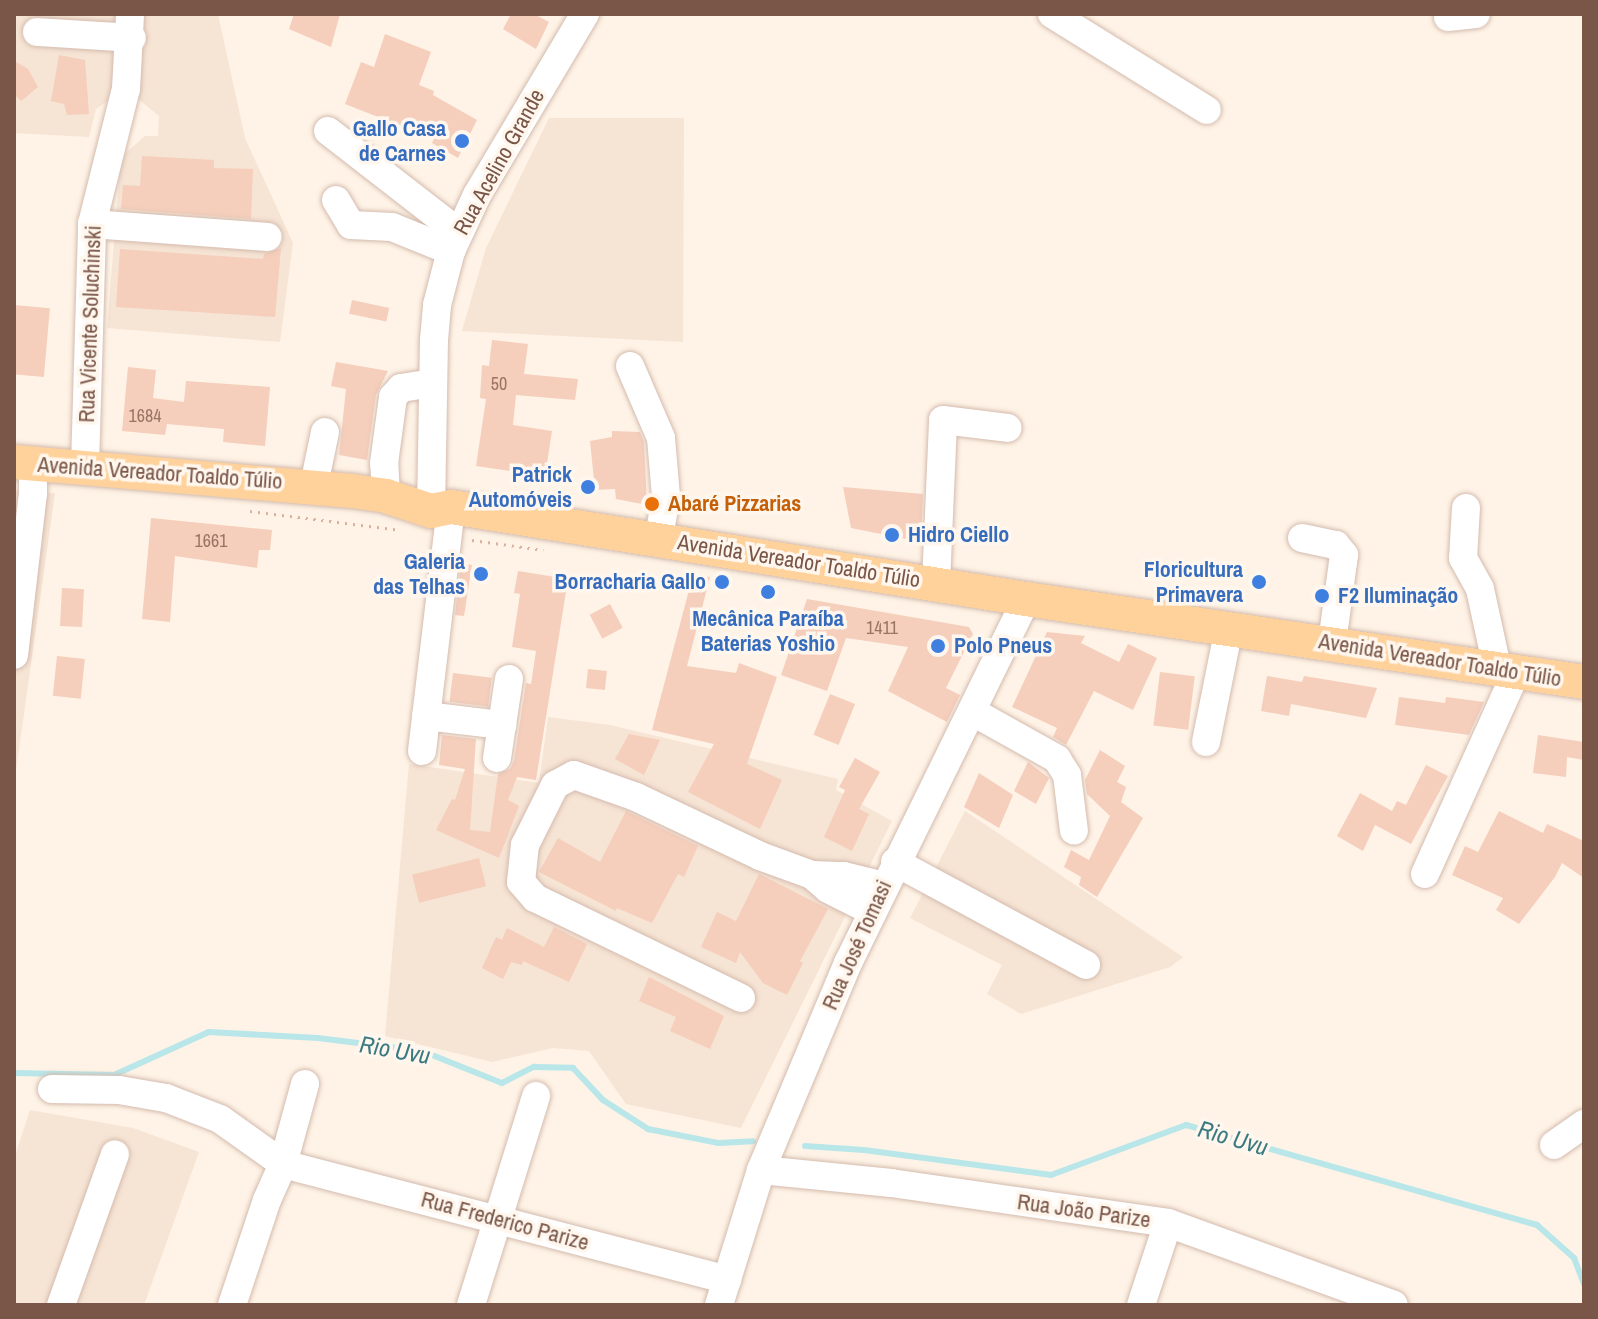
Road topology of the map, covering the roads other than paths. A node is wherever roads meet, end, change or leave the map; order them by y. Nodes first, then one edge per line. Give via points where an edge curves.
1 (585, 14) edge
2 (1052, 14) edge
3 (1476, 14) edge
4 (1448, 17) dead end
5 (131, 26) edge
6 (37, 32) dead end
7 (1207, 110) dead end
8 (328, 131) dead end
9 (336, 200) dead end
10 (92, 224) junction
11 (268, 237) dead end
12 (454, 241) junction
13 (630, 366) dead end
14 (433, 383) junction
15 (1008, 428) dead end
16 (325, 432) dead end
17 (386, 442) junction
18 (432, 448) junction
19 (23, 462) edge
20 (85, 466) junction
21 (314, 485) junction
22 (386, 496) junction
23 (1466, 508) dead end
24 (444, 518) junction
25 (659, 538) junction
26 (1302, 538) dead end
27 (936, 583) junction
28 (1026, 599) junction
29 (1229, 628) junction
30 (1332, 643) junction
31 (14, 655) edge
32 (1507, 669) junction
33 (509, 679) dead end
34 (1584, 682) edge
35 (973, 712) junction
36 (426, 716) junction
37 (502, 725) junction
38 (1206, 742) dead end
39 (422, 751) dead end
40 (497, 758) dead end
41 (1074, 831) dead end
42 (1425, 874) dead end
43 (883, 887) junction
44 (1086, 965) dead end
45 (741, 998) dead end
46 (305, 1084) dead end
47 (52, 1089) dead end
48 (536, 1096) dead end
49 (1584, 1124) edge
50 (1554, 1145) dead end
51 (115, 1154) dead end
52 (283, 1164) junction
53 (761, 1170) junction
54 (496, 1219) junction
55 (1168, 1223) junction
56 (723, 1292) edge
57 (1361, 1299) edge
58 (61, 1305) edge
59 (232, 1305) edge
60 (471, 1305) edge
61 (1141, 1305) edge
62 (1394, 1305) edge

1 - 12 street, Rua Acelino Grande
2 - 7 street
3 - 4 street
5 - 6 street
5 - 10 street, Rua Vicente Soluchinski via 126,89
8 - 12 street
9 - 12 street via 351,225 392,227
10 - 11 street
10 - 20 street, Rua Vicente Soluchinski
12 - 14 street, Rua Acelino Grande via 437,305
13 - 25 street via 660,433 666,496
14 - 17 street via 401,388 393,397
14 - 18 street, Rua Acelino Grande
15 - 27 street via 943,420
16 - 21 street
17 - 18 street
17 - 22 street
18 - 24 street, Rua Acelino Grande
19 - 20 main road, Avenida Vereador Toaldo Túlio
19 - 31 street via 33,494
20 - 21 main road, Avenida Vereador Toaldo Túlio
21 - 22 main road, Avenida Vereador Toaldo Túlio
22 - 24 main road, Avenida Vereador Toaldo Túlio
23 - 32 street via 1463,558 1480,589
24 - 25 main road, Avenida Vereador Toaldo Túlio
24 - 36 street, Rua Acelino Grande
25 - 27 main road, Avenida Vereador Toaldo Túlio
26 - 30 street via 1336,545 1344,555
27 - 28 main road, Avenida Vereador Toaldo Túlio
28 - 29 main road, Avenida Vereador Toaldo Túlio
28 - 35 street, Rua José Tomasi
29 - 30 main road, Avenida Vereador Toaldo Túlio
29 - 38 street
30 - 32 main road, Avenida Vereador Toaldo Túlio
32 - 34 main road, Avenida Vereador Toaldo Túlio
32 - 42 street
33 - 37 street
35 - 41 street via 1057,759 1067,775
35 - 43 street, Rua José Tomasi
36 - 37 street
36 - 39 street, Rua Acelino Grande
37 - 40 street
43 - 44 street
43 - 45 street via 844,876 812,875 574,775 555,785 525,845 521,882 535,898
43 - 53 street, Rua José Tomasi
46 - 52 street
47 - 52 street via 119,1090 166,1098 220,1119
48 - 54 street
49 - 50 street
51 - 58 street
52 - 54 street, Rua Frederico Parize
52 - 59 street
53 - 55 street, Rua João Parize
53 - 56 street, Rua José Tomasi
54 - 56 street, Rua Frederico Parize
54 - 60 street
55 - 57 street, Rua João Parize
55 - 61 street
57 - 62 street, Rua João Parize

